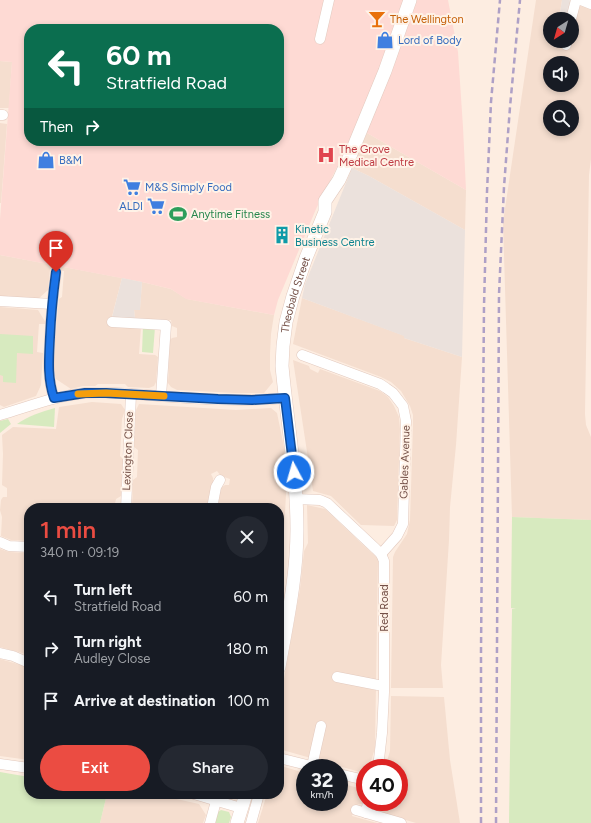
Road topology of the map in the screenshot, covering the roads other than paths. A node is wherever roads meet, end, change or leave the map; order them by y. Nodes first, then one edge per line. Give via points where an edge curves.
1 (330, 0) edge
2 (410, 0) edge
3 (576, 0) edge
4 (581, 0) edge
5 (591, 4) edge
6 (573, 12) edge
7 (320, 39) dead end
8 (56, 272) dead end
9 (0, 301) edge
10 (52, 304) junction
11 (112, 322) dead end
12 (302, 355) dead end
13 (131, 394) junction
14 (161, 396) junction
15 (54, 398) junction
16 (285, 398) junction
17 (0, 415) edge
18 (220, 480) dead end
19 (296, 499) junction
20 (126, 503) edge
21 (213, 503) edge
22 (0, 542) edge
23 (24, 547) edge
24 (381, 554) junction
25 (284, 610) edge
26 (0, 653) edge
27 (24, 661) edge
28 (337, 677) dead end
29 (383, 686) junction
30 (321, 726) dead end
31 (284, 759) edge
32 (316, 759) edge
33 (379, 759) edge
34 (296, 762) edge
35 (0, 764) edge
36 (24, 767) edge
37 (216, 799) edge
38 (222, 799) edge
39 (245, 799) edge
40 (258, 799) edge
41 (242, 808) junction
42 (362, 811) edge
43 (210, 823) edge
44 (237, 823) edge
45 (251, 823) edge
46 (400, 823) edge

1 - 7 street
2 - 16 street, Theobald Street via 353,150 339,180 325,201 325,212 293,296 283,346
3 - 6 street
4 - 5 street
8 - 10 street
9 - 10 street
10 - 15 street via 48,365
11 - 14 street via 166,325
12 - 24 street, Gables Avenue via 380,384 393,393 403,406 406,422 403,524 398,536
13 - 14 street
13 - 15 street via 85,393
13 - 20 street, Lexington Close
14 - 16 street via 252,400
15 - 17 street
16 - 19 street, Theobald Street
18 - 21 street
19 - 24 street via 320,500 327,503
19 - 25 street, Theobald Street via 297,546
22 - 23 street
24 - 29 street, Red Road via 385,565
26 - 27 street
28 - 29 street
29 - 33 street, Red Road
30 - 32 street
31 - 34 street
35 - 36 street
37 - 43 street
38 - 41 street
39 - 41 street
40 - 45 street
41 - 44 street
42 - 46 street

